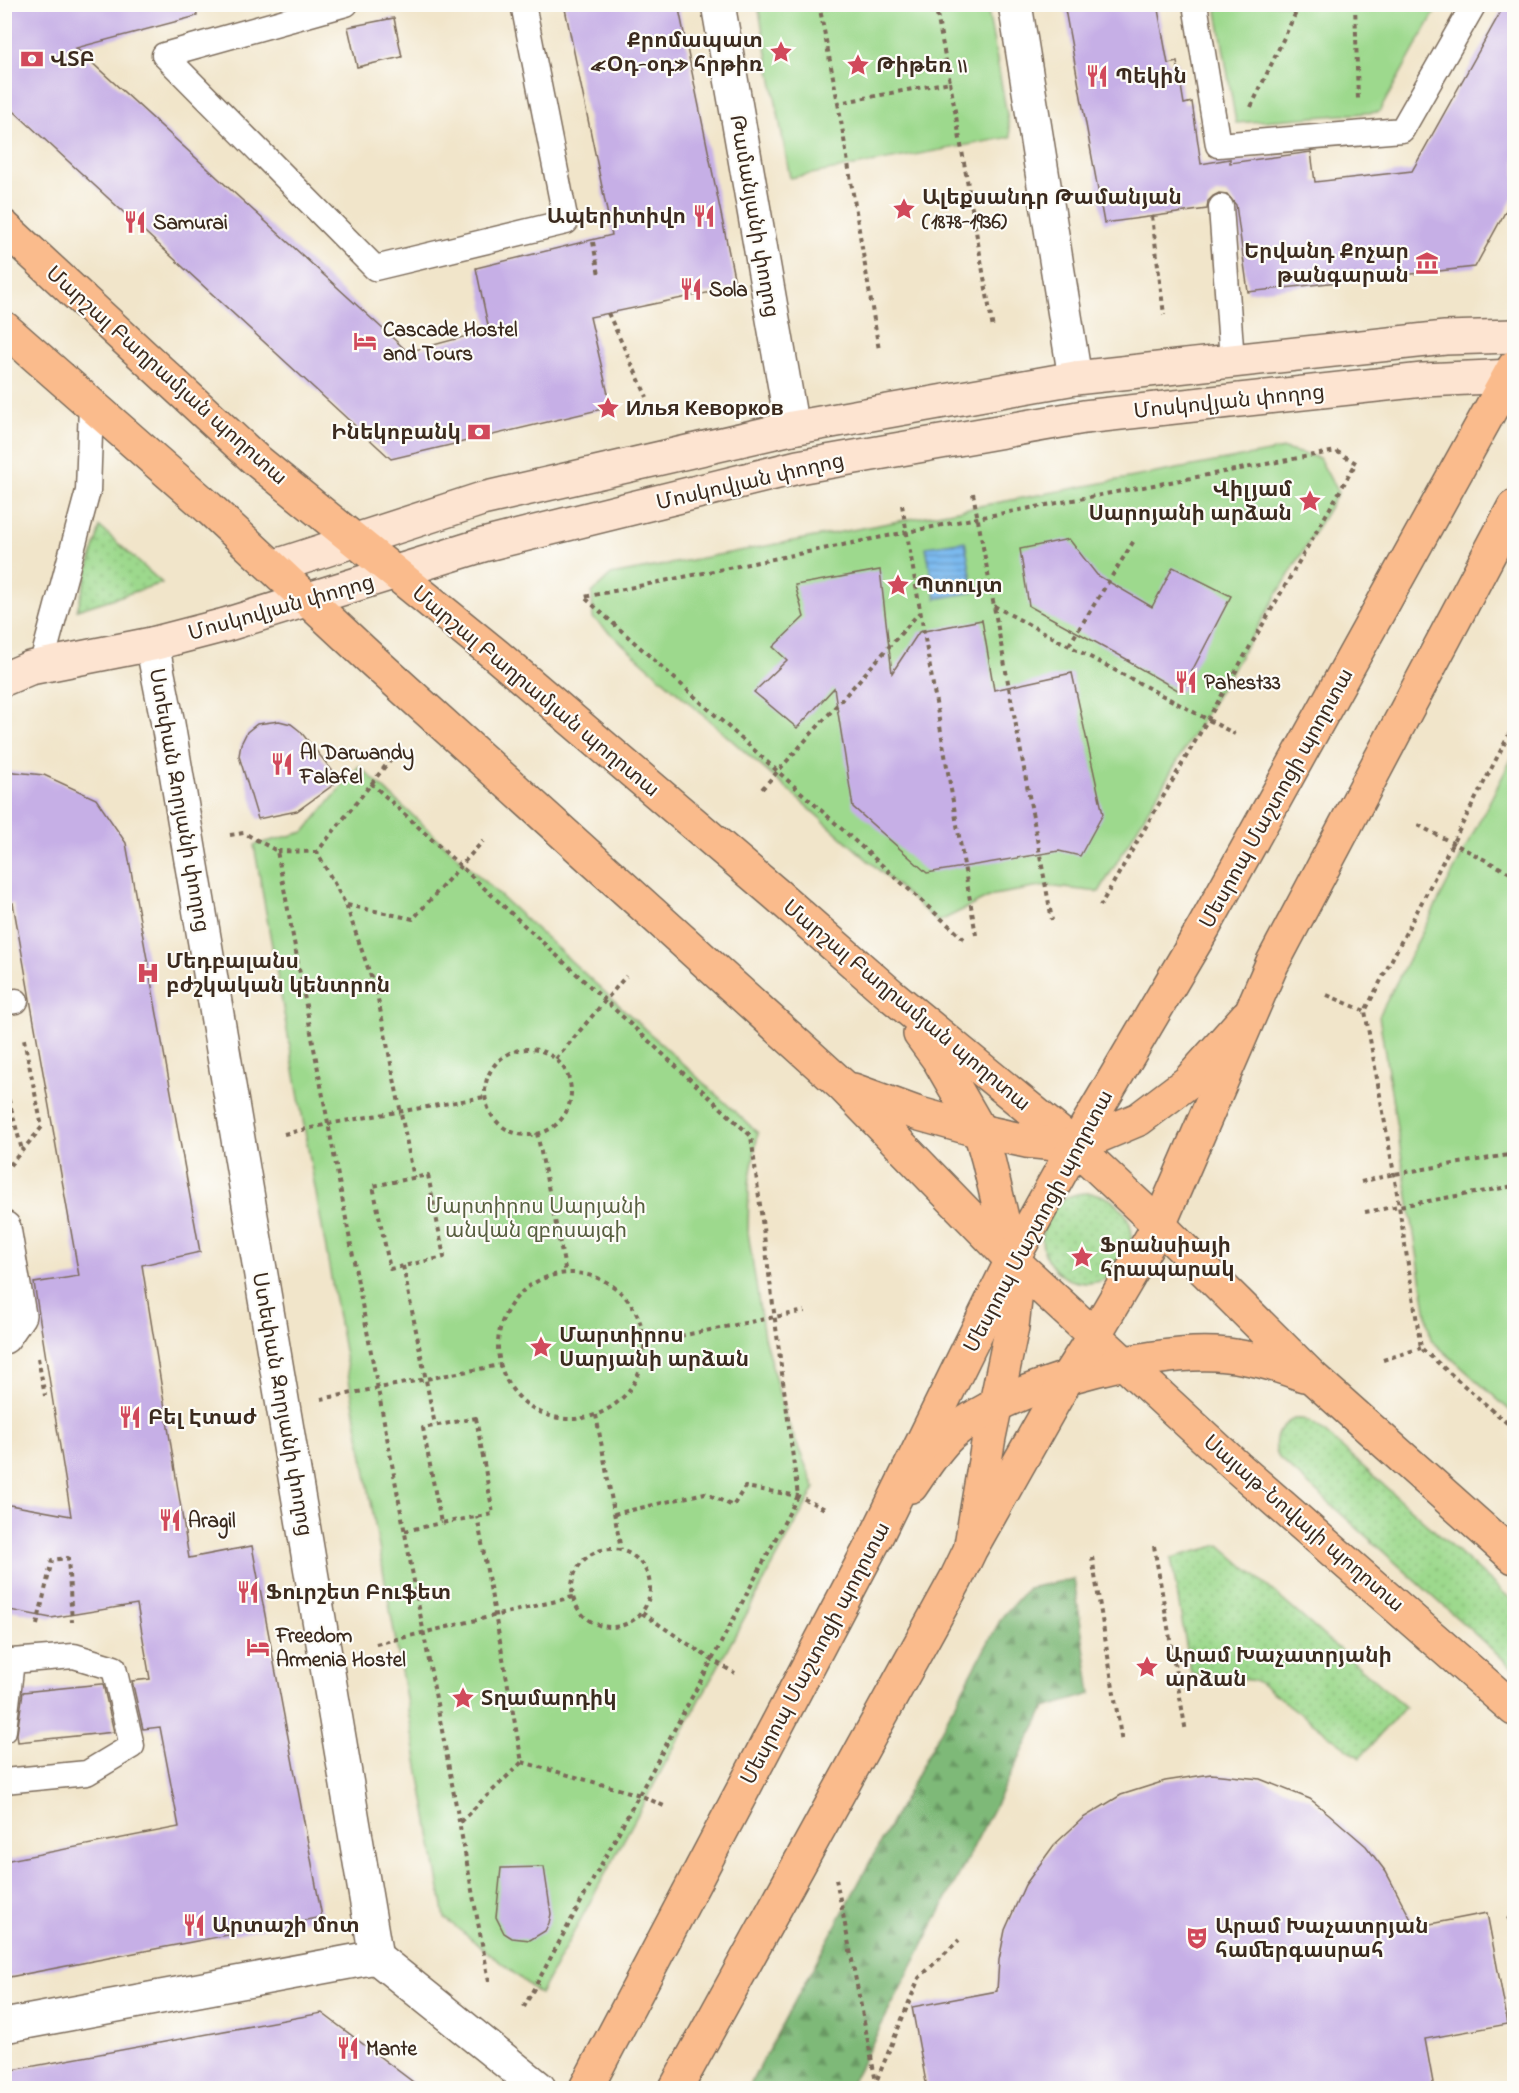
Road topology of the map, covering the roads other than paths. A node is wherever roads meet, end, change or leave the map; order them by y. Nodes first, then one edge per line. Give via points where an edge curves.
1 (523, 4) edge
2 (718, 4) edge
3 (1015, 4) edge
4 (1195, 4) edge
5 (1474, 4) edge
6 (336, 6) edge
7 (1221, 207) dead end
8 (4, 227) edge
9 (4, 328) edge
10 (1515, 336) edge
11 (1232, 361) junction
12 (1513, 373) edge
13 (1075, 378) junction
14 (91, 405) junction
15 (792, 428) junction
16 (1515, 507) edge
17 (354, 541) junction
18 (273, 567) junction
19 (396, 574) junction
20 (309, 600) junction
21 (152, 644) junction
22 (41, 666) junction
23 (4, 679) edge
24 (891, 995) junction
25 (1255, 1006) junction
26 (843, 1086) junction
27 (980, 1131) junction
28 (1075, 1146) junction
29 (1159, 1225) junction
30 (4, 1228) edge
31 (1012, 1260) junction
32 (1095, 1334) junction
33 (4, 1337) edge
34 (1124, 1362) junction
35 (1312, 1377) junction
36 (1067, 1378) junction
37 (996, 1406) junction
38 (876, 1537) junction
39 (970, 1550) junction
40 (1515, 1557) edge
41 (1515, 1709) edge
42 (4, 1730) edge
43 (4, 1781) edge
44 (376, 1957) junction
45 (4, 2026) edge
46 (539, 2088) edge
47 (586, 2088) edge
48 (676, 2088) edge

1 - 6 lane via 566,222 375,268 164,55
2 - 15 street, Թամանյանի փողոց
3 - 13 street
4 - 5 lane via 1224,150 1402,130
7 - 11 lane
8 - 17 main road, Մարշալ Բաղրամյան պողոտա via 255,459
9 - 14 main road
10 - 11 main road, Մոսկովյան փողոց via 1445,339
11 - 13 main road, Մոսկովյան փողոց
12 - 19 main road, Մոսկովյան փողոց via 1084,417 798,467 483,545
12 - 28 main road, Մեսրոպ Մաշտոցի պողոտա via 1213,911
13 - 15 main road, Մոսկովյան փողոց
14 - 18 main road
14 - 22 lane via 88,491
15 - 17 main road, Մոսկովյան փողոց via 482,499
16 - 25 main road via 1272,964
17 - 18 main road, Մոսկովյան փողոց
17 - 19 main road, Մարշալ Բաղրամյան պողոտա
18 - 20 main road
19 - 20 main road, Մոսկովյան փողոց
19 - 24 main road, Մարշալ Բաղրամյան պողոտա
20 - 21 main road, Մոսկովյան փողոց
20 - 26 main road
21 - 22 main road, Մոսկովյան փողոց
21 - 44 street, Ստեփան Զորյանի փողոց
22 - 23 main road, Մոսկովյան փողոց
24 - 27 main road via 939,1060
24 - 28 main road, Մարշալ Բաղրամյան պողոտա
25 - 28 main road via 1188,1082 1139,1119
25 - 29 main road
26 - 27 main road
26 - 31 main road
27 - 28 main road
27 - 31 main road
28 - 29 main road
28 - 31 main road, Մեսրոպ Մաշտոցի պողոտա
29 - 32 main road
29 - 35 main road
30 - 33 street via 19,1314
31 - 32 main road
31 - 37 main road via 1016,1291
31 - 38 main road, Մեսրոպ Մաշտոցի պողոտա
32 - 34 main road, Սայաթ-Նովայի պողոտա
32 - 36 main road
34 - 35 main road via 1215,1354 1261,1360
34 - 36 main road
34 - 41 main road, Սայաթ-Նովայի պողոտա via 1236,1467
35 - 40 main road
36 - 37 main road
36 - 39 main road
37 - 38 main road via 949,1436
37 - 39 main road
38 - 47 main road, Մեսրոպ Մաշտոցի պողոտա
39 - 48 main road
42 - 43 lane via 12,1661 74,1656 114,1668 132,1746 87,1773
44 - 45 street
44 - 46 street

